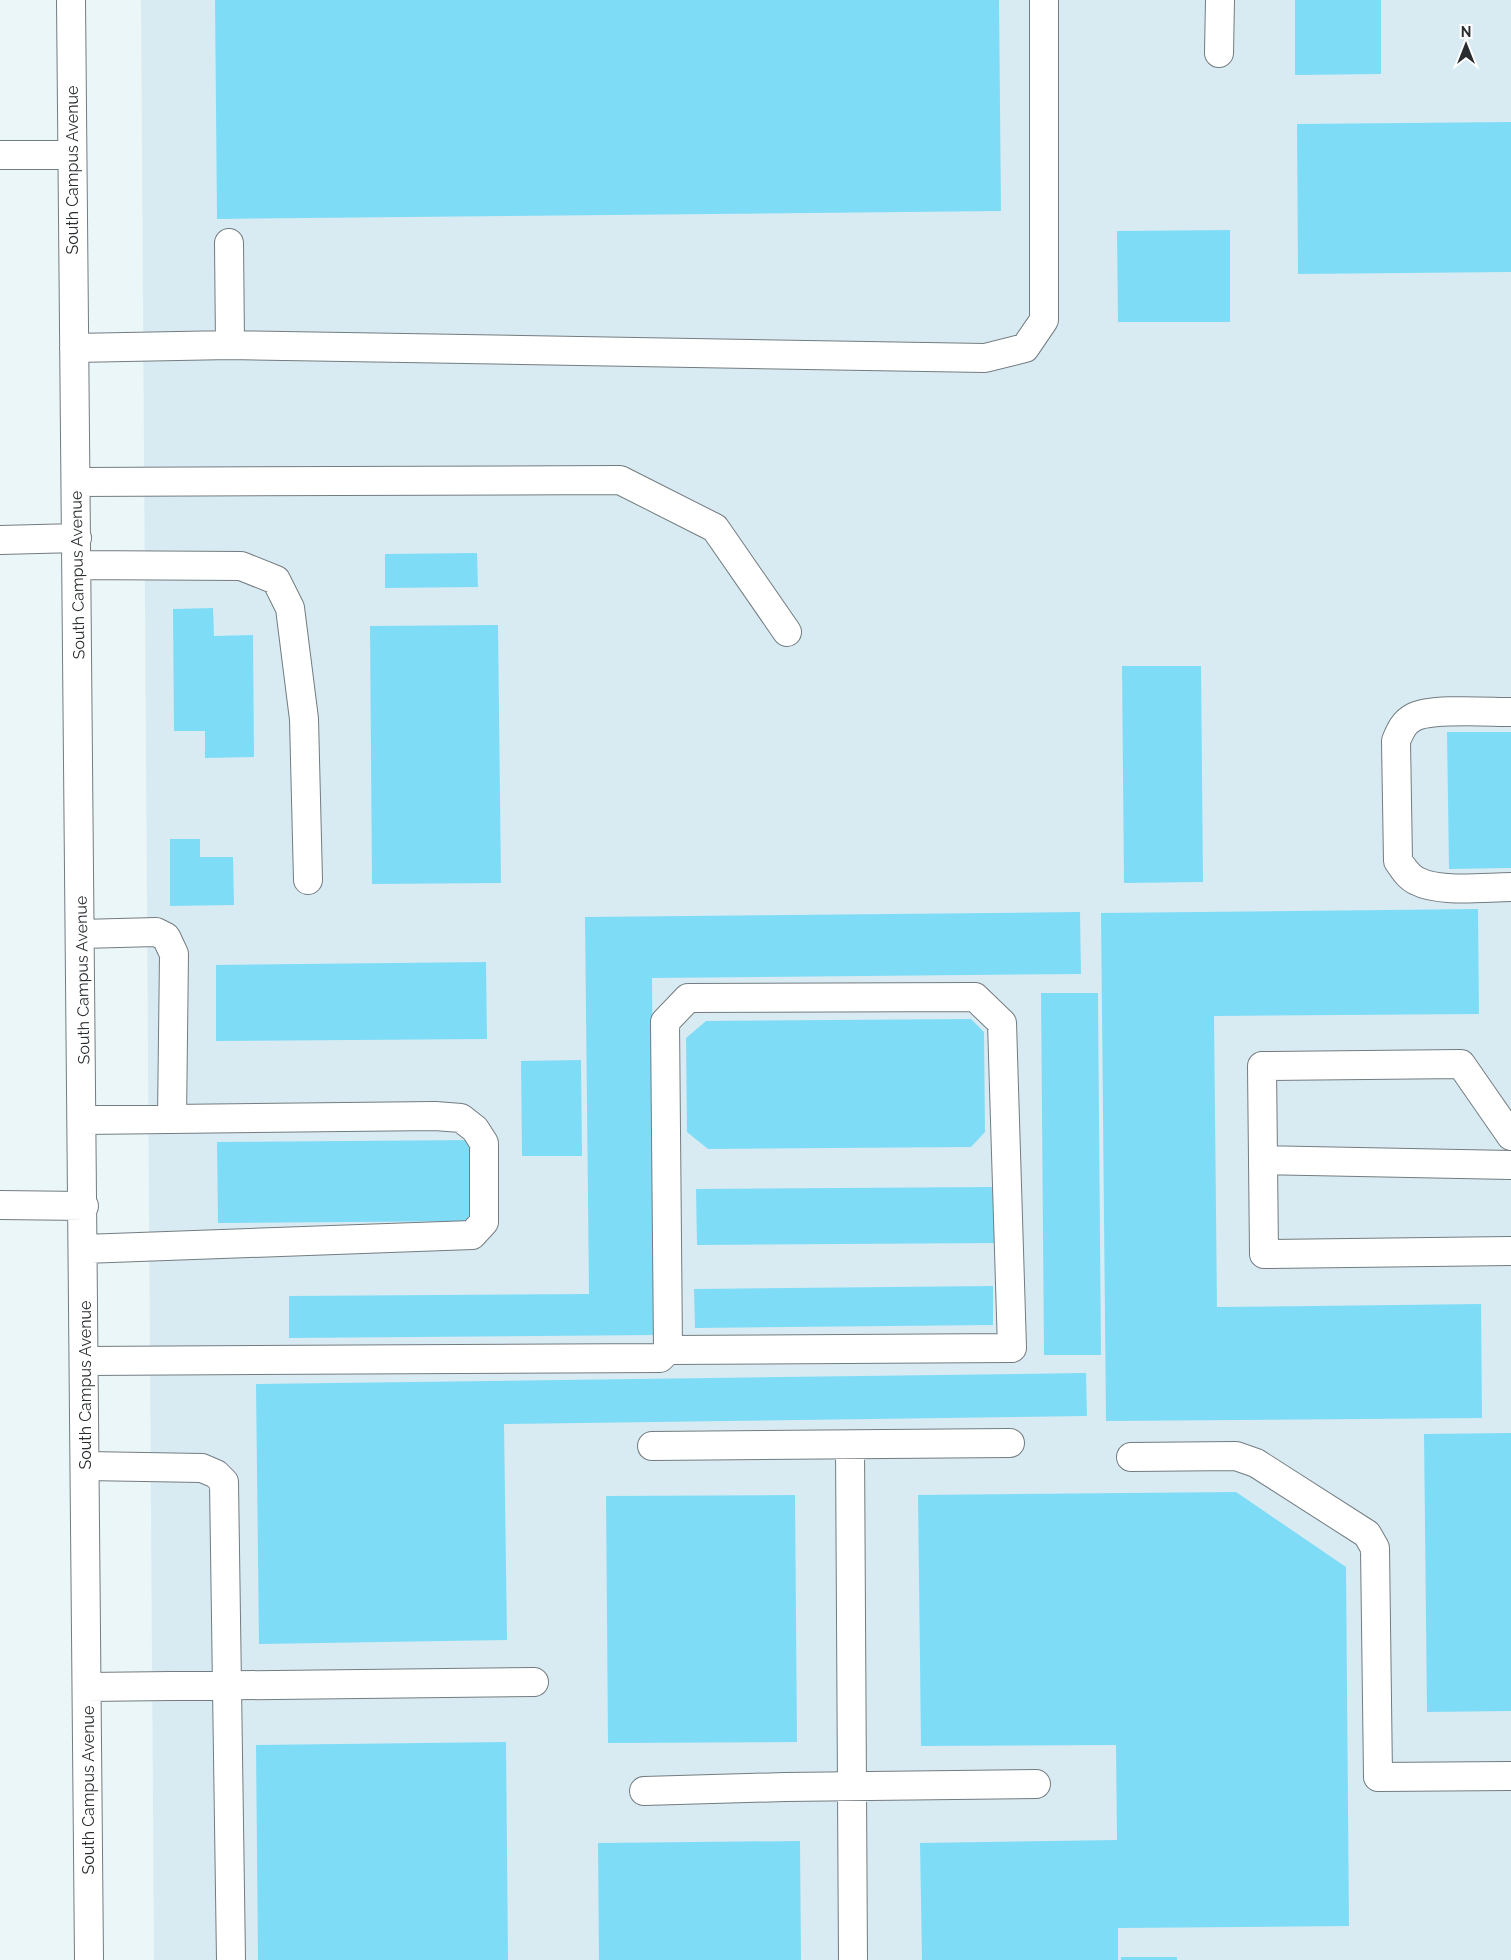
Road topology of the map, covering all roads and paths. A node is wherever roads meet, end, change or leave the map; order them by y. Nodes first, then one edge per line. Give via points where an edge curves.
1 (71, 0) edge
2 (1044, 0) edge
3 (1220, 0) edge
4 (1219, 53) dead end
5 (0, 155) edge
6 (72, 155) junction
7 (229, 243) dead end
8 (230, 345) junction
9 (74, 348) junction
10 (76, 482) junction
11 (77, 538) junction
12 (0, 540) edge
13 (77, 565) junction
14 (787, 632) dead end
15 (1511, 712) edge
16 (308, 880) dead end
17 (1511, 887) edge
18 (81, 934) junction
19 (172, 1119) junction
20 (83, 1120) junction
21 (1511, 1136) edge
22 (1263, 1160) junction
23 (1511, 1165) edge
24 (0, 1205) edge
25 (84, 1206) junction
26 (84, 1249) junction
27 (1511, 1251) edge
28 (668, 1350) junction
29 (85, 1361) junction
30 (1010, 1443) dead end
31 (850, 1445) junction
32 (652, 1446) dead end
33 (1131, 1457) dead end
34 (86, 1466) junction
35 (534, 1682) dead end
36 (226, 1686) junction
37 (87, 1688) junction
38 (1511, 1776) edge
39 (1036, 1784) dead end
40 (852, 1787) junction
41 (644, 1791) dead end
42 (89, 1960) edge
43 (230, 1960) edge
44 (854, 1960) edge

1 - 6 street, South Campus Avenue
2 - 8 street via 1044,320 1025,348 985,358
3 - 4 street
5 - 6 street
6 - 9 street, South Campus Avenue
7 - 8 street
8 - 9 street
9 - 10 street, South Campus Avenue
10 - 11 street, South Campus Avenue
10 - 14 street via 620,480 715,528
11 - 12 street
11 - 13 street, South Campus Avenue
13 - 16 street via 241,566 276,580 290,608 303,710
13 - 18 street, South Campus Avenue
15 - 17 street via 1414,716 1403,726 1396,741 1398,861 1408,874 1418,882 1440,887
18 - 19 street via 156,932 166,937 174,954
18 - 20 street, South Campus Avenue
19 - 20 street
19 - 26 street via 461,1118 475,1129 484,1143 484,1222 472,1235 454,1237
20 - 25 street, South Campus Avenue
21 - 22 street via 1461,1064 1262,1066
22 - 23 street
22 - 27 street via 1264,1254
24 - 25 street
25 - 26 street, South Campus Avenue
26 - 29 street, South Campus Avenue
28 - 28 street via 1012,1348 1002,1023 975,997 688,998 665,1022
28 - 29 street via 660,1358
29 - 34 street, South Campus Avenue
30 - 31 street
31 - 32 street
31 - 40 street
33 - 38 street via 1236,1456 1256,1463 1366,1534 1375,1548 1378,1776
34 - 36 street via 202,1468 224,1482
34 - 37 street, South Campus Avenue
35 - 36 street
36 - 37 street
36 - 43 street
37 - 42 street, South Campus Avenue
39 - 40 street
40 - 41 street
40 - 44 street

